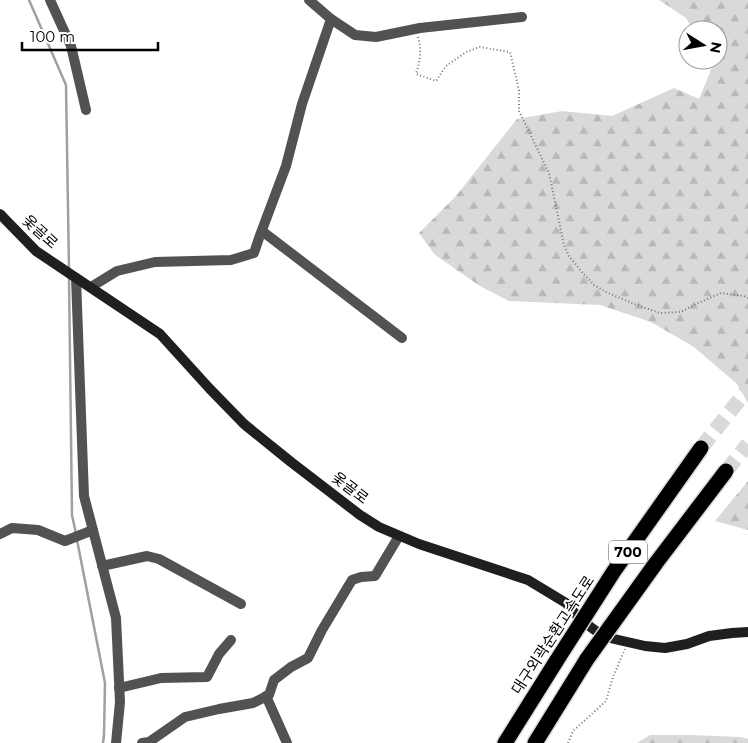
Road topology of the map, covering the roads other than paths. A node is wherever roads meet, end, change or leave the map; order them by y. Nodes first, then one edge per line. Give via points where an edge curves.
1 (50, 0) edge
2 (309, 0) edge
3 (522, 17) dead end
4 (331, 19) junction
5 (86, 110) dead end
6 (0, 214) edge
7 (262, 231) junction
8 (76, 278) junction
9 (91, 287) junction
10 (402, 338) dead end
11 (701, 448) tunnel mouth
12 (726, 470) tunnel mouth
13 (93, 530) junction
14 (0, 534) edge
15 (399, 536) junction
16 (102, 566) junction
17 (241, 604) dead end
18 (748, 632) edge
19 (231, 640) dead end
20 (119, 688) junction
21 (266, 696) junction
22 (116, 743) edge
23 (142, 743) edge
24 (287, 743) edge
25 (505, 743) edge
26 (535, 743) edge

1 - 5 street via 71,46
2 - 4 street
3 - 4 street via 416,28 376,37 356,35
4 - 7 street via 302,104 286,166
6 - 8 street, 옻골로 via 36,251
7 - 9 street via 254,254 231,260 155,262 117,271
7 - 10 street
8 - 9 street, 옻골로
8 - 13 street via 84,496
9 - 15 street, 옻골로 via 160,334 244,424 290,462 360,515
11 - 25 highway, 대구외곽순환고속도로 / 700, bridge via 614,571
12 - 26 highway, 700, bridge via 587,659
13 - 14 street via 65,541 38,530 12,528
13 - 16 street
15 - 18 street, 옻골로 via 528,580 566,603 581,620 596,630 628,643 665,648 709,636
15 - 21 street via 375,576 352,580 308,658 274,680
16 - 17 street via 147,556 159,559
16 - 20 street via 116,618
19 - 20 street via 207,677 161,678
20 - 22 street
21 - 23 street via 185,717 149,742
21 - 24 street

